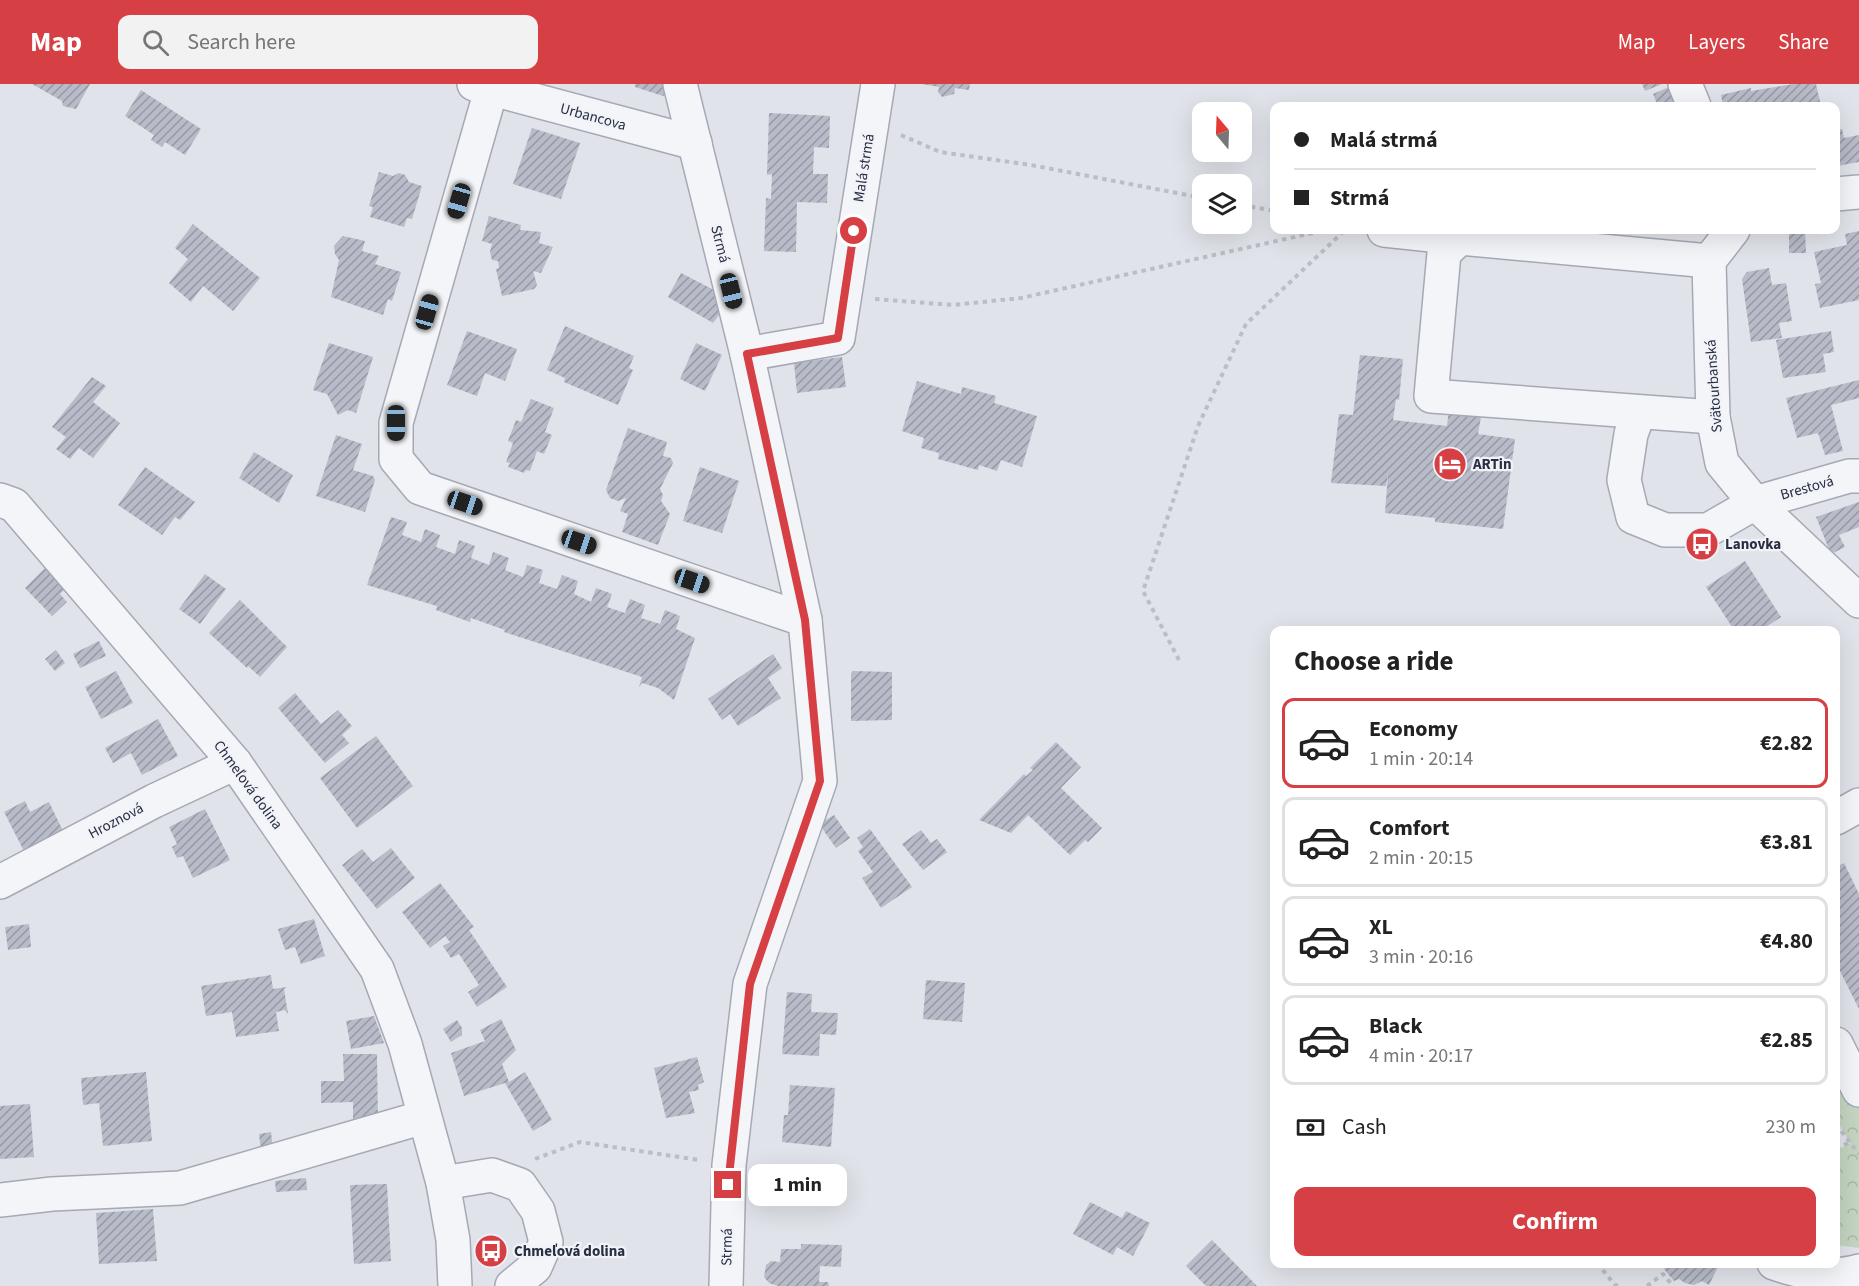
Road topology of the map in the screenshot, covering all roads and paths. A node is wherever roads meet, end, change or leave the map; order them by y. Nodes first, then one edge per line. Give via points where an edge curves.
1 (681, 84) edge
2 (878, 84) edge
3 (1685, 84) edge
4 (485, 86) edge
5 (1692, 102) edge
6 (871, 121) junction
7 (695, 144) junction
8 (1859, 192) edge
9 (1840, 194) edge
10 (1192, 196) edge
11 (1252, 207) edge
12 (1270, 210) edge
13 (1308, 234) edge
14 (1341, 234) edge
15 (1422, 234) edge
16 (1730, 234) edge
17 (1460, 238) junction
18 (1709, 261) junction
19 (844, 297) junction
20 (747, 354) junction
21 (1639, 412) junction
22 (1713, 417) junction
23 (1859, 476) edge
24 (0, 500) edge
25 (1755, 503) junction
26 (1859, 602) edge
27 (805, 620) junction
28 (1179, 660) dead end
29 (235, 763) junction
30 (1859, 806) edge
31 (1840, 816) edge
32 (0, 882) edge
33 (1840, 1052) edge
34 (1859, 1090) edge
35 (424, 1117) junction
36 (1840, 1130) edge
37 (1848, 1143) junction
38 (1840, 1147) edge
39 (1859, 1154) edge
40 (729, 1165) junction
41 (492, 1175) junction
42 (442, 1183) junction
43 (0, 1200) edge
44 (1601, 1268) edge
45 (1788, 1268) edge
46 (1859, 1271) edge
47 (455, 1286) edge
48 (512, 1286) edge
49 (726, 1286) edge
50 (1619, 1286) edge
51 (1647, 1286) edge
52 (1673, 1286) edge

1 - 7 street, Strmá
2 - 6 street, Malá strmá
3 - 5 street
4 - 7 street, Urbancova
4 - 27 street, Urbancova via 396,423 396,459 420,488
6 - 10 path via 940,152
6 - 19 street, Malá strmá
7 - 20 street, Strmá
8 - 9 street
11 - 12 path
13 - 19 path via 1021,298 953,305
14 - 28 path via 1246,324 1198,426 1143,591
15 - 17 street
16 - 18 street
17 - 18 street
17 - 21 street via 1444,253 1431,396
18 - 22 street, Svätourbanská
19 - 20 street, Malá strmá via 838,338
20 - 27 street, Strmá
21 - 22 street
21 - 25 street, Brestová via 1631,434 1624,480 1633,517 1665,530 1708,530
22 - 25 street, Svätourbanská via 1722,463
23 - 25 street, Brestová
24 - 29 street, Chmeľová dolina via 14,506
25 - 26 street, Svätourbanská
27 - 40 street, Strmá via 820,781 750,984
29 - 32 street, Hroznová
29 - 35 street, Chmeľová dolina via 377,969 405,1044
30 - 31 street
33 - 34 street
35 - 42 street, Chmeľová dolina
35 - 43 street via 180,1188
36 - 37 path
37 - 38 path
37 - 39 path
40 - 41 path via 580,1142
40 - 49 street, Strmá
41 - 42 street
41 - 48 street via 520,1185 538,1211 546,1242 535,1267
42 - 47 street, Chmeľová dolina via 453,1240
44 - 50 path
45 - 46 street via 1845,1275
51 - 52 path via 1663,1274

